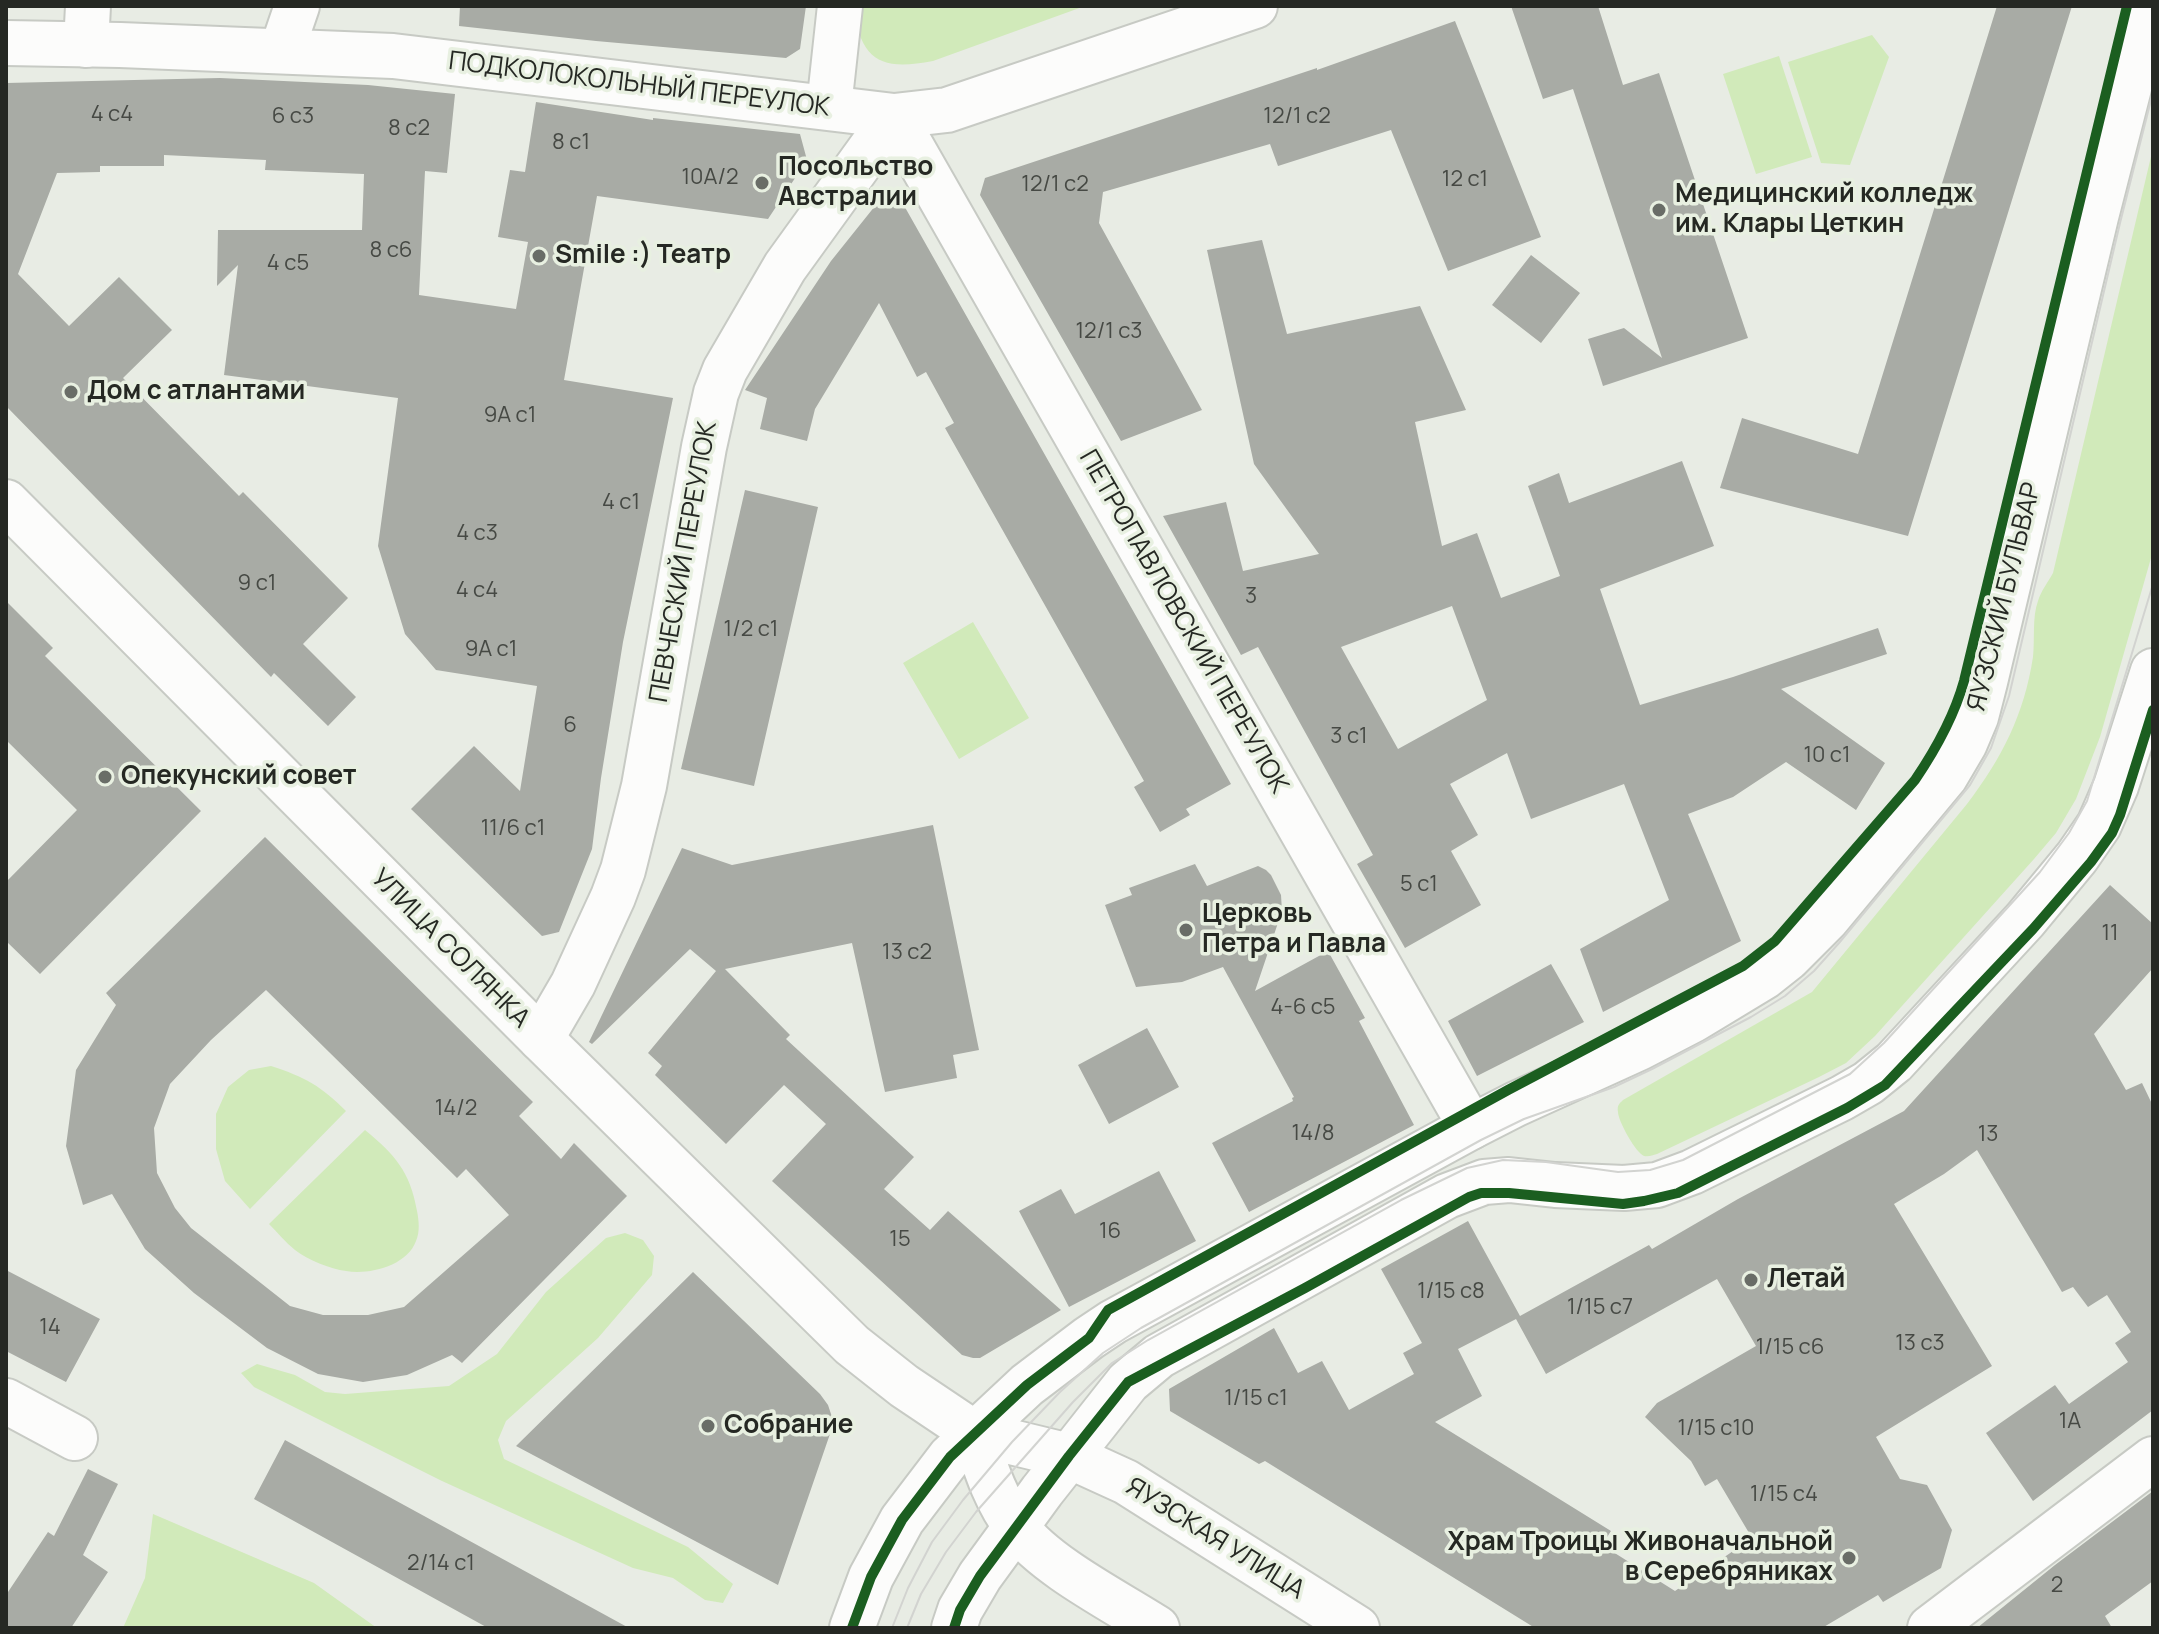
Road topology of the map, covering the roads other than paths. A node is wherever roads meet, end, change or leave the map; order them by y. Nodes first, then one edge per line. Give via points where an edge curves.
1 (297, 6) edge
2 (840, 6) edge
3 (1255, 6) edge
4 (2150, 6) edge
5 (87, 25) edge
6 (6, 43) edge
7 (282, 50) junction
8 (829, 107) junction
9 (894, 116) junction
10 (6, 502) edge
11 (2153, 671) edge
12 (541, 1039) junction
13 (1471, 1127) junction
14 (6, 1401) edge
15 (974, 1433) junction
16 (75, 1438) dead end
17 (1069, 1456) junction
18 (2153, 1459) edge
19 (1016, 1527) junction
20 (852, 1628) edge
21 (954, 1628) edge
22 (1157, 1628) edge
23 (1357, 1628) edge
24 (1930, 1628) edge

1 - 7 main road
2 - 8 main road
3 - 9 main road, ПОДКОЛОКОЛЬНЫЙ ПЕРЕУЛОК via 947,110
4 - 13 main road, ЯУЗСКИЙ БУЛЬВАР via 1976,717 1945,777 1827,919 1764,977 1639,1048
5 - 6 main road, ПОДКОЛОКОЛЬНЫЙ ПЕРЕУЛОК
5 - 7 main road, ПОДКОЛОКОЛЬНЫЙ ПЕРЕУЛОК
7 - 8 main road, ПОДКОЛОКОЛЬНЫЙ ПЕРЕУЛОК via 393,56
8 - 9 main road, ПОДКОЛОКОЛЬНЫЙ ПЕРЕУЛОК
9 - 12 main road, ПЕВЧЕСКИЙ ПЕРЕУЛОК via 785,267 716,393 644,786 623,870 573,984
9 - 13 main road, ПЕТРОПАВЛОВСКИЙ ПЕРЕУЛОК
10 - 12 main road, УЛИЦА СОЛЯНКА
11 - 17 main road via 2116,786 2077,857 1914,1041 1868,1083 1657,1185 1624,1188 1509,1180 1484,1182 1447,1196 1159,1356 1128,1382
12 - 15 main road, УЛИЦА СОЛЯНКА via 852,1345
13 - 15 main road, ЯУЗСКИЙ БУЛЬВАР via 1113,1322 1027,1385
14 - 16 main road
15 - 17 main road, ЯУЗСКАЯ УЛИЦА
15 - 19 main road via 995,1491
15 - 20 main road, ЯУЗСКИЙ БУЛЬВАР via 902,1520 871,1577
17 - 19 main road
17 - 23 main road, ЯУЗСКАЯ УЛИЦА via 1153,1498
18 - 24 main road
19 - 21 main road via 980,1576
19 - 22 main road via 1073,1575

